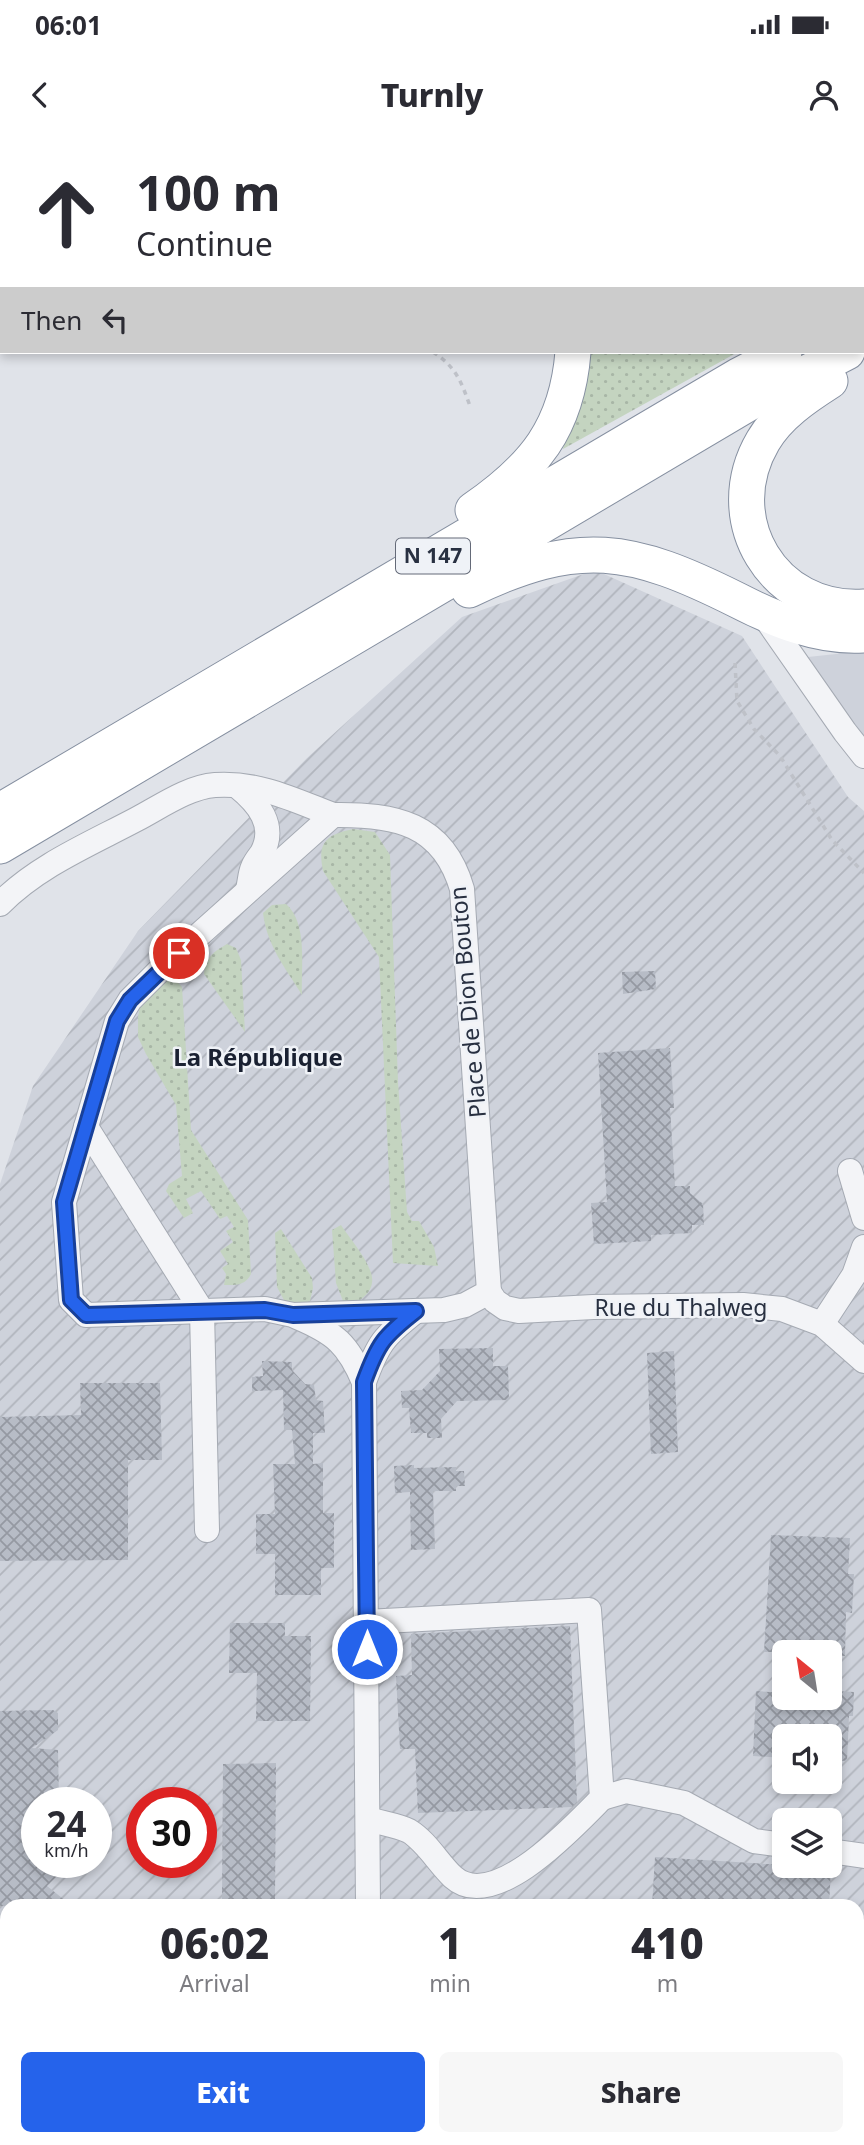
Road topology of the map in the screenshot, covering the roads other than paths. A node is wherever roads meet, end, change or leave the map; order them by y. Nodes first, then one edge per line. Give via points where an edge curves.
1 (573, 354) edge
2 (780, 354) edge
3 (843, 354) edge
4 (864, 358) edge
5 (864, 607) edge
6 (762, 613) junction
7 (864, 635) edge
8 (165, 748) junction
9 (864, 756) edge
10 (70, 769) junction
11 (237, 786) junction
12 (0, 801) edge
13 (0, 811) edge
14 (333, 815) junction
15 (0, 846) edge
16 (248, 891) junction
17 (0, 904) edge
18 (86, 1127) junction
19 (850, 1171) dead end
20 (864, 1218) edge
21 (864, 1247) edge
22 (489, 1292) junction
23 (202, 1311) junction
24 (416, 1311) junction
25 (293, 1315) junction
26 (822, 1324) junction
27 (864, 1361) edge
28 (364, 1382) junction
29 (207, 1530) dead end
30 (366, 1622) junction
31 (601, 1798) junction
32 (368, 1819) junction
33 (772, 1843) edge
34 (842, 1853) edge
35 (864, 1856) edge
36 (368, 1899) edge

1 - 10 highway via 557,422 534,458 502,490 436,536 150,708
2 - 10 highway, N 147
3 - 8 highway, N 147 via 756,399
4 - 5 highway via 808,395 774,426 755,455 746,513 764,560 782,580 832,605
6 - 7 highway via 835,635
6 - 8 highway via 699,581 643,561 594,554 551,558 498,576 410,619 249,710
6 - 9 street
8 - 15 highway, N 147
10 - 12 highway
10 - 13 highway, N 147
11 - 14 street, Place de Dion Bouton via 276,792
11 - 16 street via 260,809 268,832
11 - 17 street, Place de Dion Bouton via 214,785 177,798 38,873
14 - 16 street
14 - 22 street, Place de Dion Bouton via 407,823 427,833 456,869 462,889
16 - 18 street via 130,1000 117,1021
18 - 23 street
18 - 23 street via 64,1202 71,1300 86,1315
19 - 20 street
21 - 26 street via 854,1275
22 - 24 street via 465,1305
22 - 26 street, Rue du Thalweg via 505,1308 519,1311 743,1305 782,1309
23 - 25 street via 265,1310
23 - 29 street
24 - 25 street
24 - 28 street via 391,1330 375,1351
25 - 28 street via 339,1339
26 - 27 street, Rue du Thalweg
28 - 30 street
30 - 31 street via 589,1610
30 - 32 street
31 - 32 street via 533,1861 498,1882 473,1887 454,1878 408,1831
31 - 33 street via 626,1791 684,1803 754,1841
32 - 36 street
34 - 35 street

